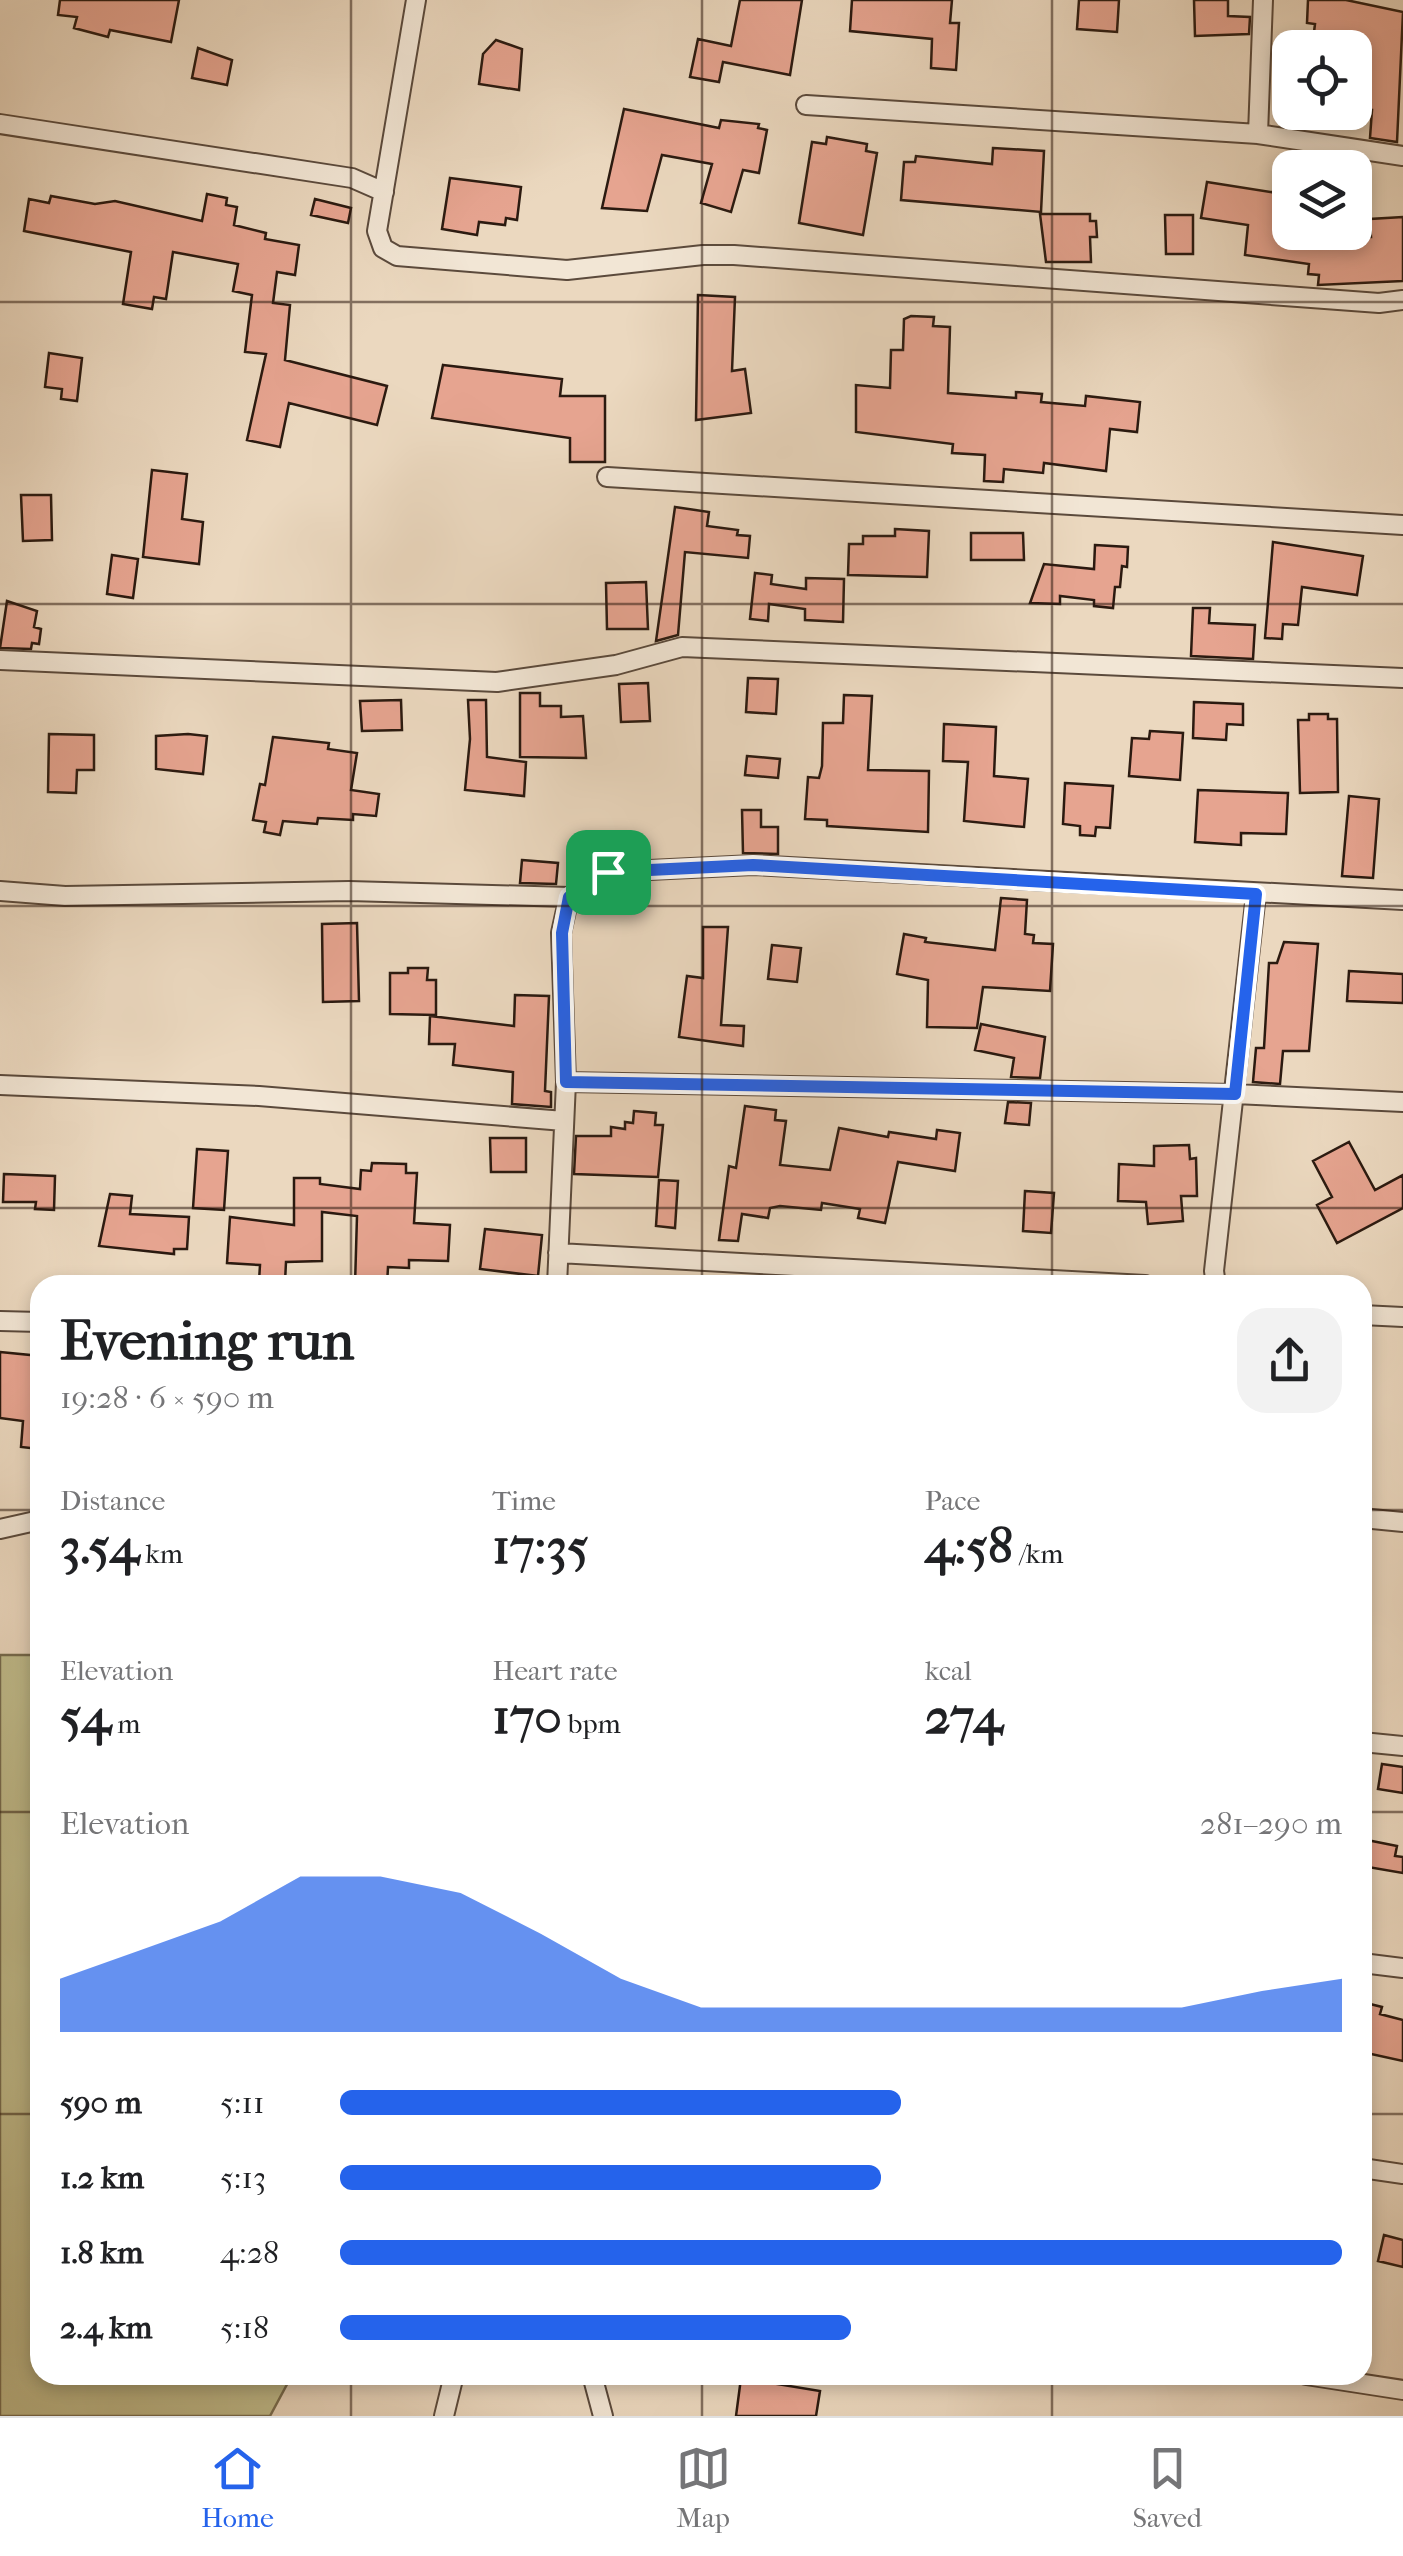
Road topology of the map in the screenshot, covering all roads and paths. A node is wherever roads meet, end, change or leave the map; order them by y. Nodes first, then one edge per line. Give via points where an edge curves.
1 (416, 0) edge
2 (1262, 0) edge
3 (806, 105) dead end
4 (0, 124) edge
5 (1258, 134) junction
6 (1403, 156) edge
7 (384, 192) junction
8 (1403, 300) edge
9 (607, 477) dead end
10 (1403, 525) edge
11 (0, 660) edge
12 (1403, 678) edge
13 (0, 891) edge
14 (1256, 894) junction
15 (569, 897) junction
16 (1403, 900) edge
17 (566, 1082) junction
18 (0, 1085) edge
19 (1235, 1094) junction
20 (1403, 1102) edge
21 (564, 1121) junction
22 (558, 1253) junction
23 (557, 1275) edge
24 (962, 1275) edge
25 (1214, 1275) edge
26 (1372, 1315) edge
27 (1403, 1317) edge
28 (0, 1321) edge
29 (30, 1322) edge
30 (1372, 1519) edge
31 (30, 1522) edge
32 (1403, 1522) edge
33 (0, 1528) edge
34 (1372, 1743) edge
35 (1403, 1746) edge
36 (1372, 1964) edge
37 (1403, 1968) edge
38 (1372, 2169) edge
39 (1403, 2174) edge
40 (452, 2385) edge
41 (595, 2385) edge
42 (1371, 2385) edge
43 (1403, 2390) edge
44 (444, 2416) edge
45 (603, 2416) edge

1 - 7 street
2 - 5 street
3 - 5 street
4 - 7 street via 352,178
5 - 6 street
7 - 8 street via 377,231 382,248 396,256 567,270 703,254
9 - 10 street
11 - 12 street via 497,682 616,665 682,647
13 - 15 street
14 - 15 street via 753,865 608,872
14 - 16 street
14 - 19 street
15 - 17 street via 562,933
17 - 19 street
17 - 21 street
18 - 21 street via 259,1096
19 - 20 street
19 - 25 street
21 - 22 street
22 - 23 street
22 - 24 street
26 - 27 street
28 - 29 street
30 - 32 street
31 - 33 street
34 - 35 street
36 - 37 street
38 - 39 street
40 - 44 street
41 - 45 street
42 - 43 street

